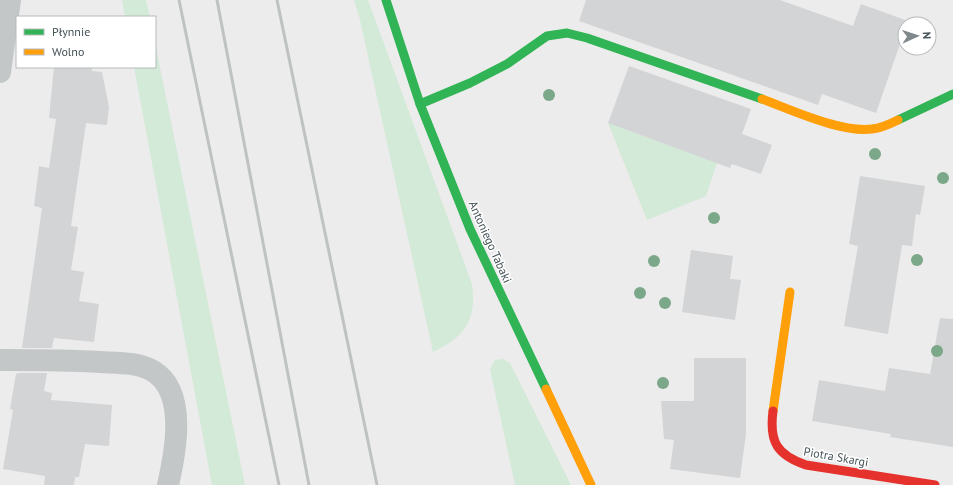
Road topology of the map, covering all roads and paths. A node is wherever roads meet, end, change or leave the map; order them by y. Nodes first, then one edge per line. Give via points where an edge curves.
1 (10, 0) edge
2 (386, 0) edge
3 (0, 72) edge
4 (953, 94) edge
5 (420, 104) junction
6 (790, 292) dead end
7 (0, 360) edge
8 (168, 485) edge
9 (591, 485) edge
10 (934, 485) edge

1 - 3 street
2 - 5 street, Antoniego Tabaki
4 - 5 street via 887,126 858,130 836,125 587,38 559,33 547,36 523,54 470,83
5 - 9 street, Antoniego Tabaki via 470,229
6 - 10 street, Piotra Skargi via 772,421 778,451 790,460 806,465
7 - 8 street via 70,360 137,364 154,372 164,381 170,393 177,421 176,448

